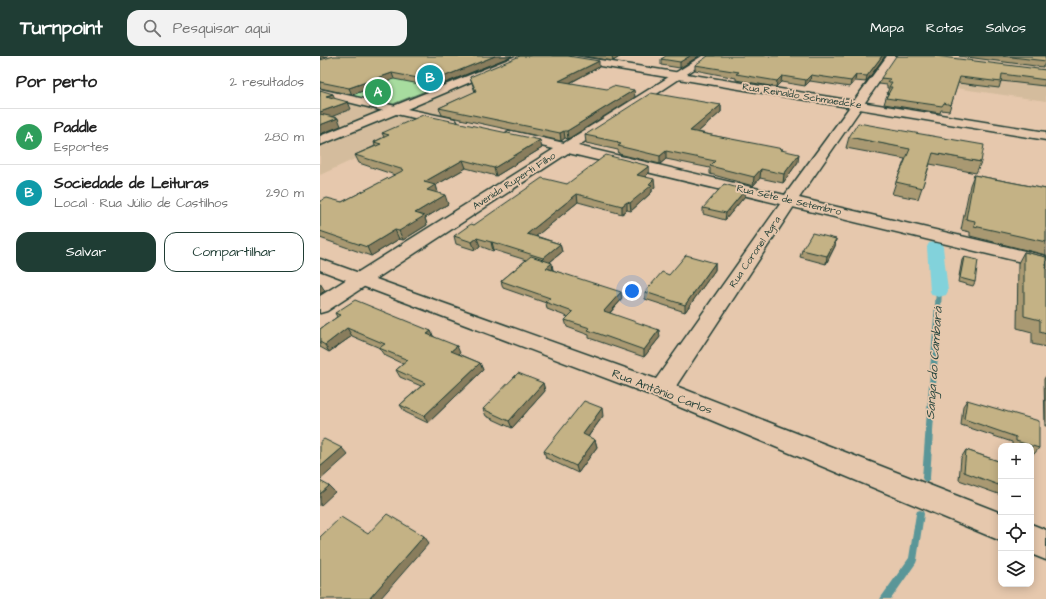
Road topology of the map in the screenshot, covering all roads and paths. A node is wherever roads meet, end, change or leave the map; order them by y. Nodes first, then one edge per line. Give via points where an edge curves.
1 (524, 56) edge
2 (558, 56) edge
3 (709, 56) edge
4 (892, 56) edge
5 (680, 75) junction
6 (320, 92) edge
7 (857, 105) junction
8 (396, 110) junction
9 (465, 125) edge
10 (496, 132) edge
11 (1046, 136) edge
12 (320, 141) edge
13 (566, 147) junction
14 (790, 200) junction
15 (1046, 262) edge
16 (320, 264) edge
17 (361, 280) junction
18 (320, 306) edge
19 (661, 390) junction
20 (998, 526) edge
21 (1034, 540) edge
22 (1046, 545) edge

1 - 8 street
2 - 5 street, Rua Reinaldo Schmaedcke
3 - 5 street, Avenida Ruperti Filho
4 - 7 street, Rua Coronel Agra
5 - 7 street, Rua Reinaldo Schmaedcke
5 - 13 street, Avenida Ruperti Filho
6 - 8 street
7 - 11 street, Rua Reinaldo Schmaedcke
7 - 14 street, Rua Coronel Agra
8 - 9 street
8 - 12 street
10 - 13 street, Rua Sete de Setembro
13 - 14 street, Rua Sete de Setembro
13 - 17 street, Avenida Ruperti Filho
14 - 15 street, Rua Sete de Setembro
14 - 19 street, Rua Coronel Agra
16 - 17 street, Rua Antônio Carlos
17 - 18 street, Avenida Ruperti Filho
17 - 19 street, Rua Antônio Carlos
19 - 20 street, Rua Antônio Carlos
21 - 22 street

